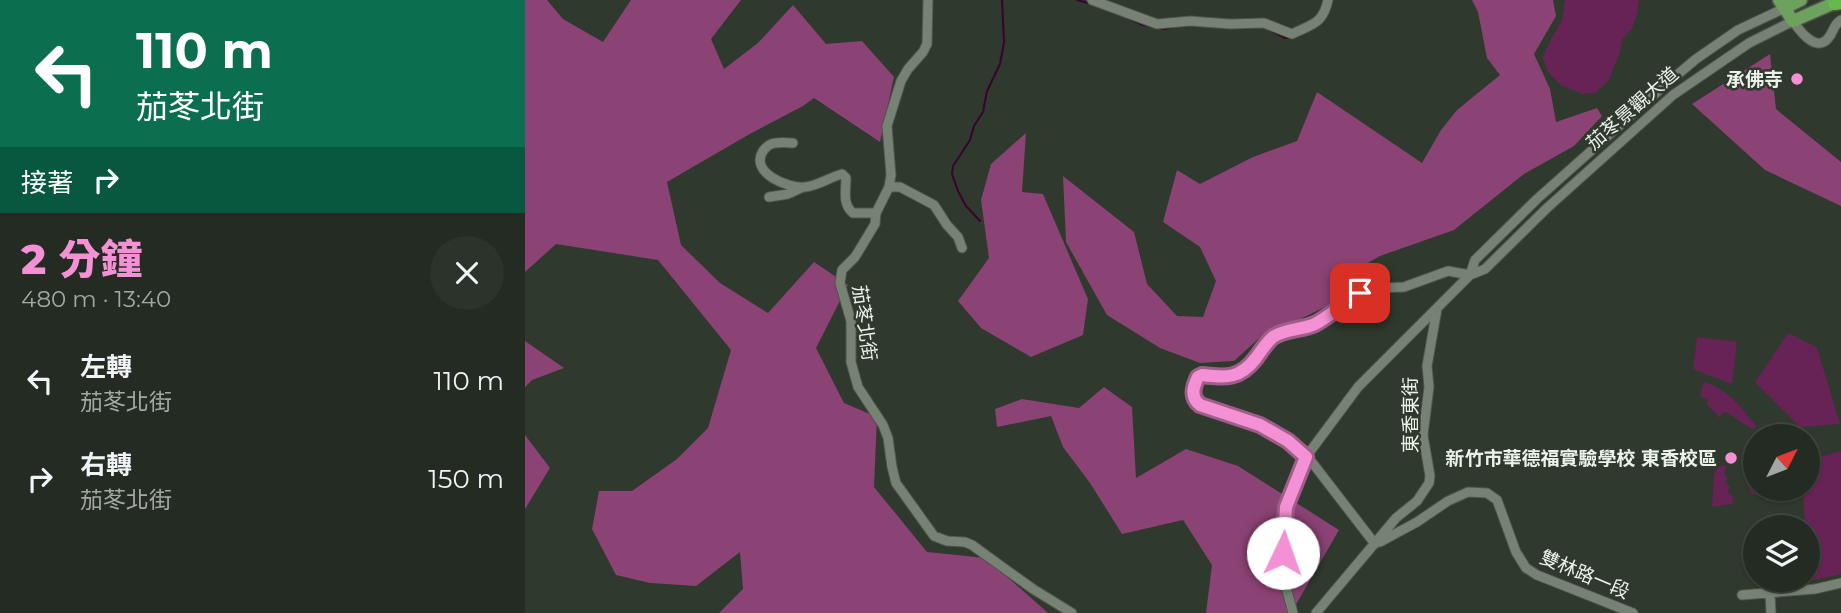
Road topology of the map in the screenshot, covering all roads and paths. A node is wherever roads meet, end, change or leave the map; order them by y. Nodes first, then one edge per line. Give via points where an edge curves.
1 (928, 0) edge
2 (1093, 0) edge
3 (1328, 0) edge
4 (1801, 0) edge
5 (1839, 2) edge
6 (1782, 4) edge
7 (1841, 20) edge
8 (1793, 21) junction
9 (793, 143) dead end
10 (889, 187) junction
11 (803, 188) junction
12 (769, 197) dead end
13 (876, 213) junction
14 (962, 248) dead end
15 (1470, 275) junction
16 (1438, 307) junction
17 (1306, 457) junction
18 (1375, 544) junction
19 (1841, 583) edge
20 (1770, 593) junction
21 (1742, 594) dead end
22 (1072, 613) edge
23 (1293, 613) edge
24 (1316, 613) edge
25 (1633, 613) edge
26 (1771, 613) edge

1 - 10 street, 茄苳北街 via 927,44 901,80 887,126
2 - 3 street via 1157,24 1263,23 1292,34 1321,19
4 - 6 main road, 茄苳景觀大道
5 - 8 main road, 茄苳景觀大道
6 - 8 main road
6 - 15 street, 茄苳景觀大道 via 1696,59 1665,85 1537,199 1475,260
7 - 8 street via 1820,43 1808,40
8 - 15 street, 茄苳景觀大道 via 1749,43 1673,95 1485,269
9 - 11 street via 770,144 763,150 760,165 783,184
10 - 13 street, 茄苳北街
10 - 14 street via 900,187 933,205
11 - 12 street
11 - 13 street via 842,173 850,211
13 - 22 street, 茄苳北街 via 875,224 842,270 841,284 851,321 851,362 858,387 888,438 896,483 934,536 972,545
15 - 16 street, 茄苳景觀大道
15 - 17 street via 1448,271 1404,287 1360,293 1316,323 1281,332 1242,373 1198,377 1193,396 1200,405 1260,425
16 - 17 street, 茄苳景觀大道 via 1358,387
16 - 18 street, 東香東街 via 1427,366 1423,435 1429,483
17 - 18 street
17 - 23 street, 茄苳景觀大道 via 1286,507 1283,553
18 - 24 street
18 - 25 street, 雙林路一段 via 1448,501 1468,492 1487,493 1497,500 1525,568
19 - 20 street
20 - 21 street
20 - 26 street

